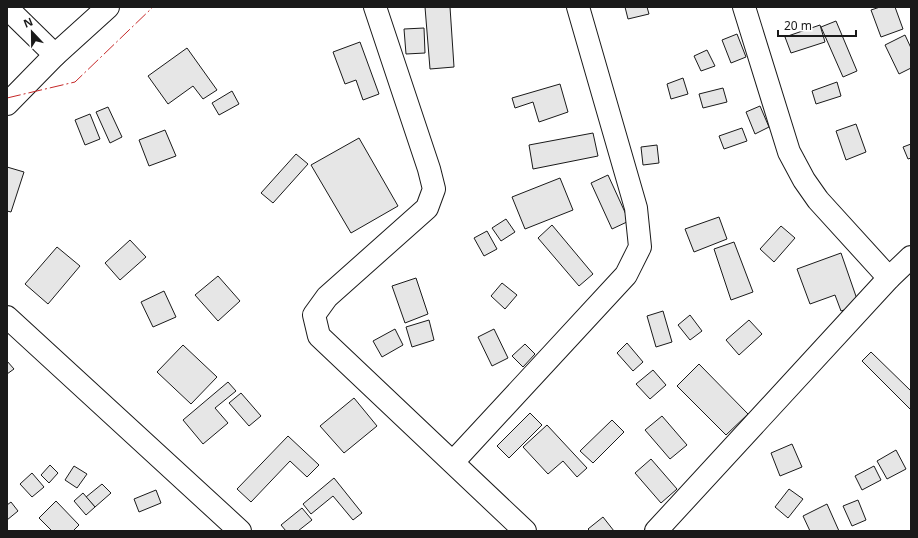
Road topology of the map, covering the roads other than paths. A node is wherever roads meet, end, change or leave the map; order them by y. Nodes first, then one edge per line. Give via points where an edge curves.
1 (108, 7) edge
2 (375, 7) edge
3 (578, 7) edge
4 (744, 7) edge
5 (7, 8) edge
6 (55, 55) junction
7 (7, 104) edge
8 (911, 257) edge
9 (889, 278) junction
10 (7, 318) edge
11 (453, 462) junction
12 (240, 531) edge
13 (525, 531) edge
14 (656, 531) edge

1 - 6 street
2 - 11 street via 434,189 427,208 327,297 314,315 319,336
3 - 11 street via 636,208 640,248 626,275
4 - 9 street via 789,152 800,173 818,200
5 - 6 street
6 - 7 street
8 - 9 street
9 - 14 street
10 - 12 street
11 - 13 street

